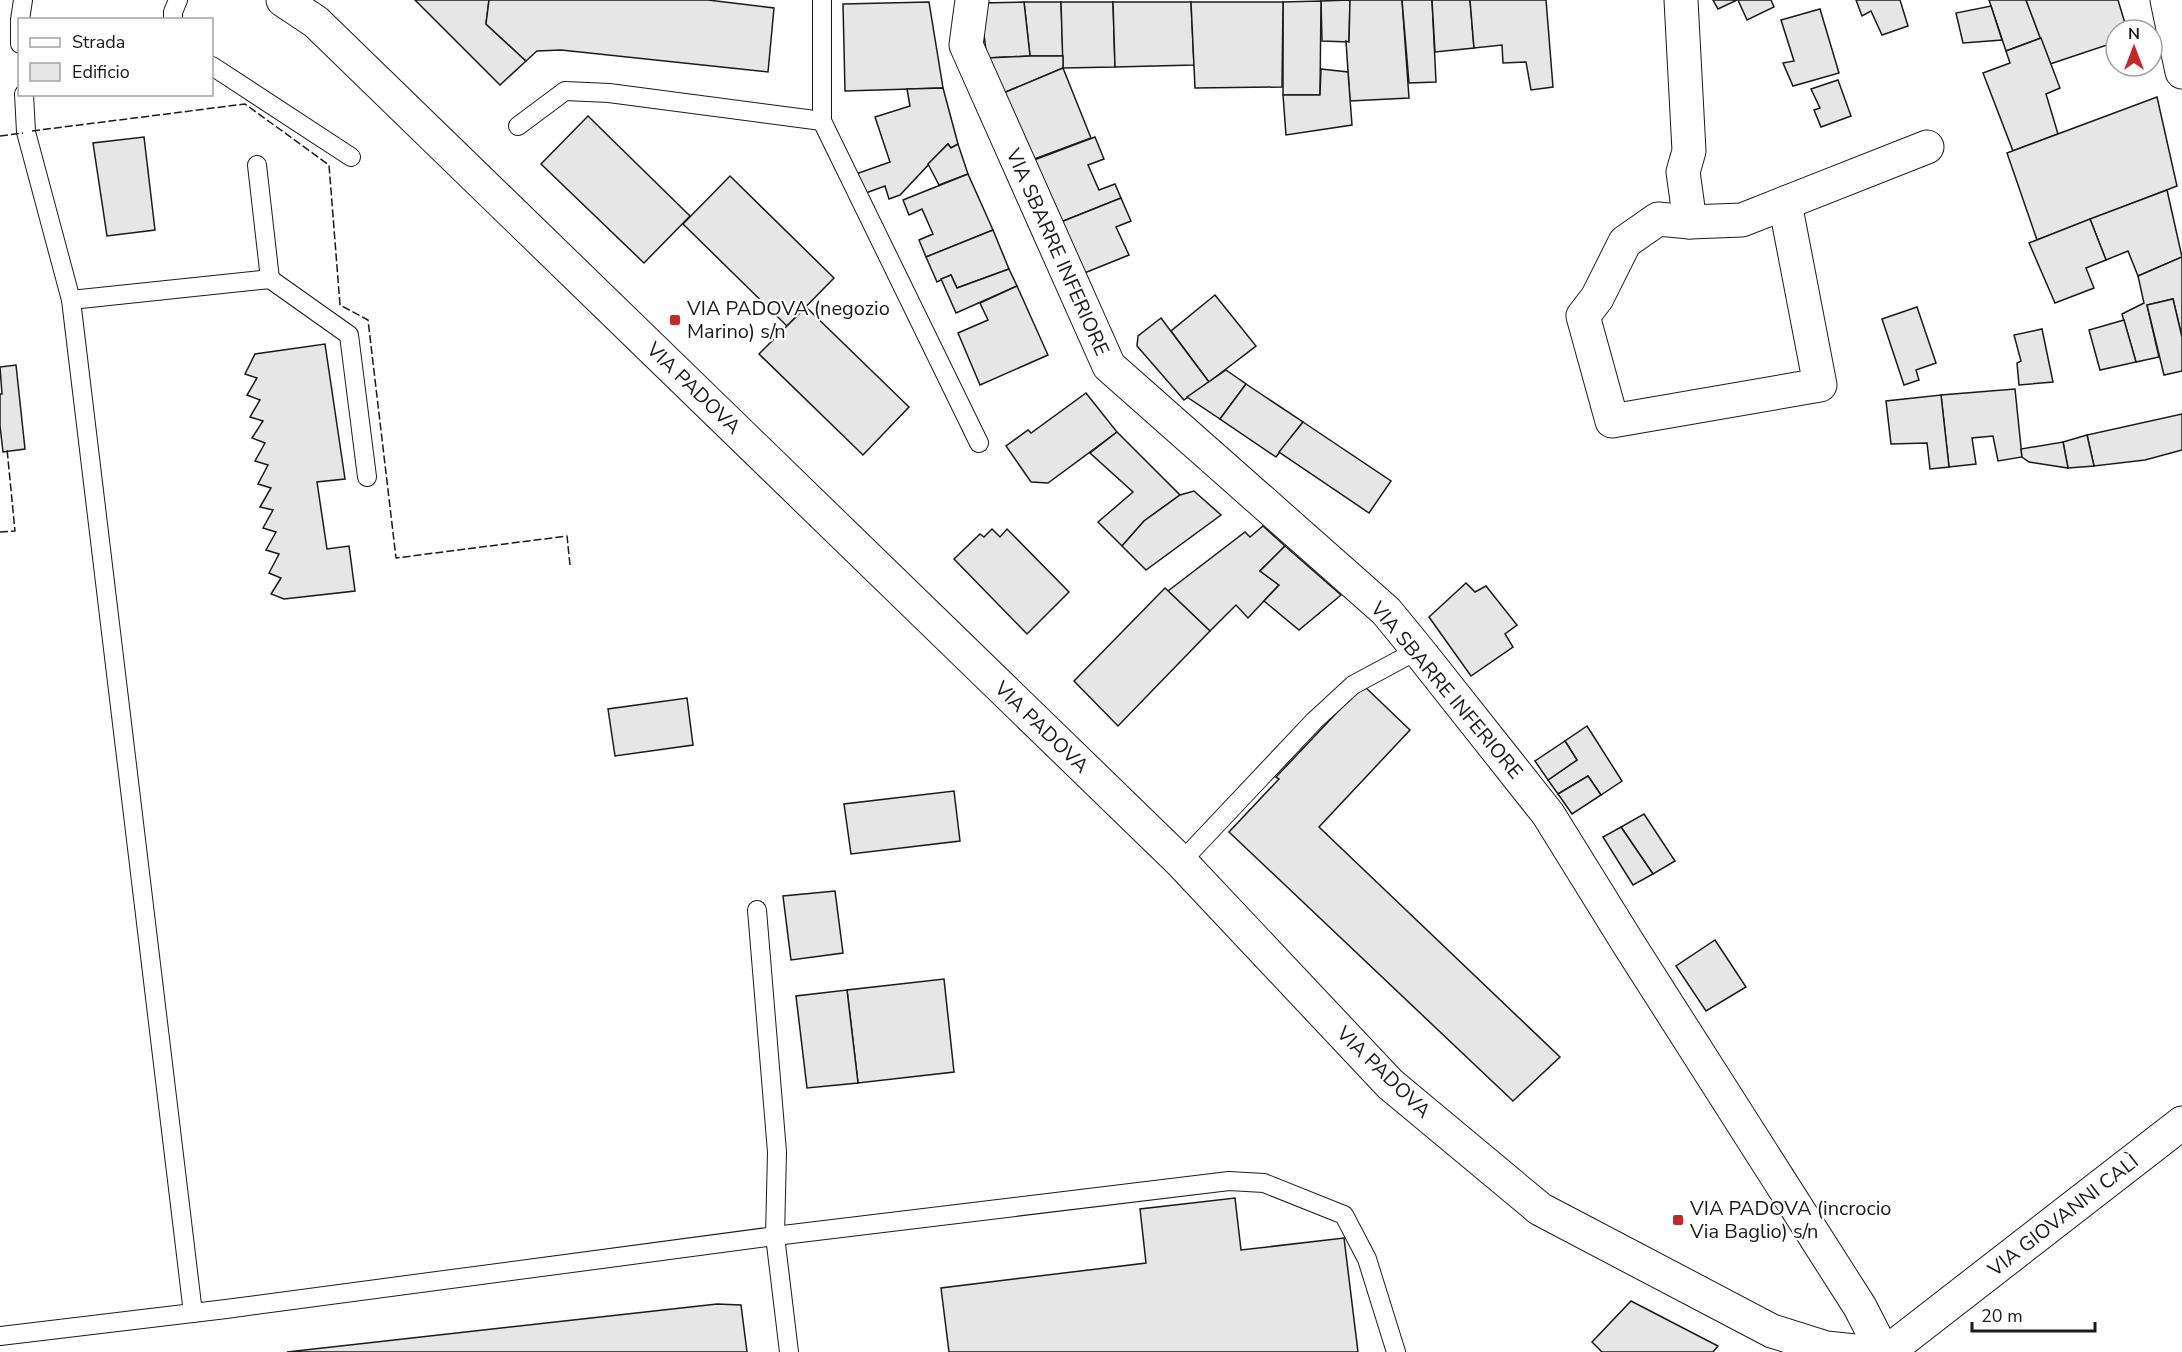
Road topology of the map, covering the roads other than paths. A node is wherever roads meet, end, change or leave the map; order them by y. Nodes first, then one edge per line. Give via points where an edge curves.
1 (23, 0) edge
2 (178, 0) edge
3 (283, 0) edge
4 (822, 0) edge
5 (972, 0) edge
6 (1681, 0) edge
7 (2167, 0) edge
8 (20, 18) edge
9 (173, 18) edge
10 (213, 67) edge
11 (2182, 72) edge
12 (24, 96) edge
13 (822, 121) junction
14 (518, 126) dead end
15 (1927, 147) dead end
16 (351, 157) dead end
17 (257, 165) dead end
18 (1785, 203) junction
19 (1690, 222) junction
20 (270, 279) junction
21 (71, 300) junction
22 (979, 443) dead end
23 (367, 477) dead end
24 (1418, 650) junction
25 (1181, 862) junction
26 (757, 910) dead end
27 (2182, 1123) edge
28 (775, 1236) junction
29 (192, 1313) junction
30 (0, 1336) edge
31 (789, 1352) edge
32 (1396, 1352) edge
33 (1865, 1352) edge
34 (1885, 1352) edge

1 - 8 lane
2 - 9 lane
3 - 25 street, VIA PADOVA via 316,22
4 - 13 lane
5 - 24 street, VIA SBARRE INFERIORE via 966,45 1108,366 1386,611
6 - 19 street via 1689,151 1683,172
7 - 11 street
10 - 16 lane
12 - 21 lane via 26,132
13 - 14 lane via 609,93 565,91
13 - 22 lane
15 - 18 street
17 - 20 lane
18 - 19 street via 1742,220
18 - 19 street via 1820,385 1612,421 1583,316 1597,298 1624,242 1658,219
20 - 21 lane
20 - 23 lane via 349,335
21 - 29 lane
24 - 25 lane via 1353,685
24 - 34 street, VIA SBARRE INFERIORE via 1548,814
25 - 33 street, VIA PADOVA via 1390,1084 1540,1209 1772,1331 1826,1348
26 - 28 lane via 777,1152
27 - 34 street, VIA GIOVANNI CALÌ
28 - 29 lane
28 - 31 lane
28 - 32 lane via 1229,1181 1264,1183 1344,1215 1367,1259
29 - 30 lane

